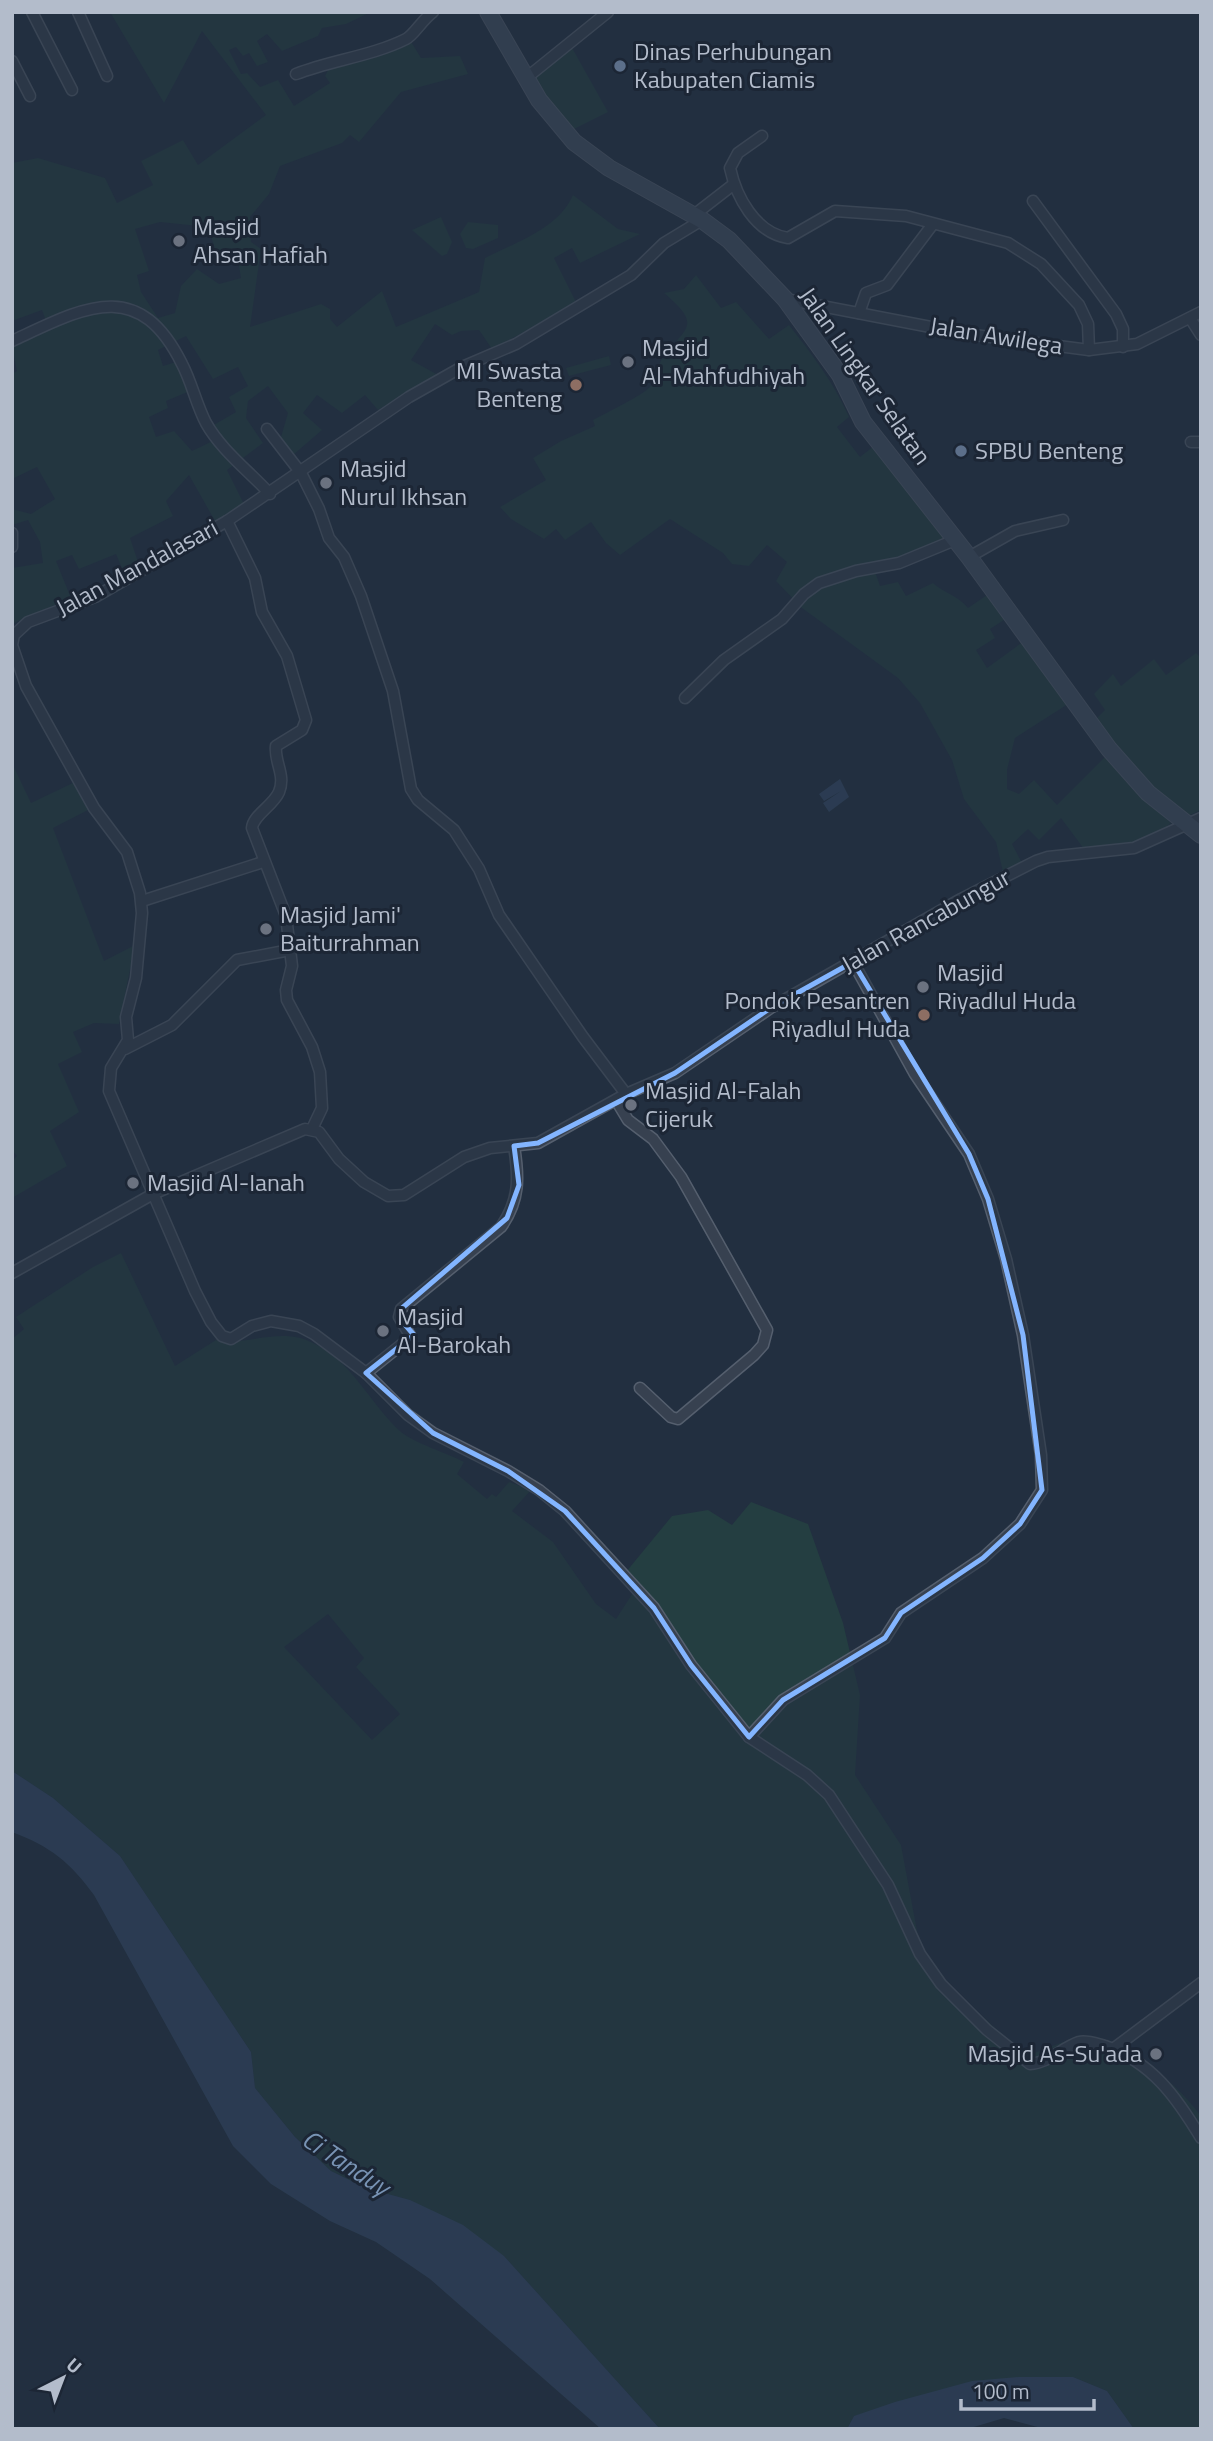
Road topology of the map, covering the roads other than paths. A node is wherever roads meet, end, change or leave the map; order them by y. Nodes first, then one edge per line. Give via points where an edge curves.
1 (32, 12) edge
2 (78, 12) edge
3 (433, 12) edge
4 (488, 12) edge
5 (608, 12) edge
6 (12, 61) edge
7 (296, 74) dead end
8 (107, 76) dead end
9 (525, 79) junction
10 (72, 90) dead end
11 (30, 96) dead end
12 (762, 136) dead end
13 (734, 184) junction
14 (1033, 201) dead end
15 (698, 217) junction
16 (933, 224) junction
17 (785, 299) junction
18 (1201, 312) edge
19 (859, 313) junction
20 (1190, 318) junction
21 (1201, 335) edge
22 (12, 341) edge
23 (1123, 347) junction
24 (1089, 350) junction
25 (267, 429) dead end
26 (301, 473) junction
27 (270, 494) junction
28 (1063, 520) dead end
29 (227, 522) junction
30 (12, 533) edge
31 (955, 540) junction
32 (12, 547) edge
33 (969, 557) junction
34 (13, 634) edge
35 (685, 698) dead end
36 (1196, 826) edge
37 (263, 862) junction
38 (142, 901) junction
39 (290, 950) junction
40 (853, 962) junction
41 (125, 1049) junction
42 (621, 1097) junction
43 (312, 1129) junction
44 (514, 1146) junction
45 (153, 1194) junction
46 (12, 1273) edge
47 (366, 1373) junction
48 (640, 1388) dead end
49 (750, 1737) junction
50 (1201, 1983) edge
51 (1113, 2049) junction
52 (1201, 2138) edge

1 - 10 street
2 - 8 street
3 - 7 street via 418,23 410,37
4 - 9 street, Jalan Lingkar Selatan
5 - 9 street
6 - 11 street
9 - 15 street, Jalan Lingkar Selatan via 574,142
12 - 13 street via 732,162
13 - 15 street, Jalan Mandalasari
13 - 16 street via 748,211 782,237 835,211 906,216
14 - 23 street via 1116,314 1123,329
15 - 17 street, Jalan Lingkar Selatan via 729,240
15 - 26 street, Jalan Mandalasari via 631,275 516,344 409,397
16 - 19 street via 887,285 866,293
16 - 24 street via 1008,243 1041,264 1086,316
17 - 19 street, Jalan Awilega
17 - 31 street, Jalan Lingkar Selatan via 840,375 863,422
18 - 20 street, Jalan Awilega
19 - 24 street, Jalan Awilega via 967,334
20 - 21 street
20 - 23 street, Jalan Awilega
22 - 27 street via 85,310 126,307 142,313 170,342 207,425
23 - 24 street, Jalan Awilega
25 - 26 street
26 - 27 street, Jalan Mandalasari
26 - 42 street via 329,538 344,557 371,624 393,691 411,789 454,830 479,869 499,915
27 - 29 street, Jalan Mandalasari
28 - 33 street via 1015,531
29 - 34 street, Jalan Mandalasari via 95,597 29,622
29 - 37 street via 254,578 262,612 287,656 306,720 302,730 276,746 281,785 270,806 252,822
30 - 32 street
31 - 33 street, Jalan Lingkar Selatan
31 - 35 street via 912,559 820,583 782,619 724,660
33 - 36 street, Jalan Lingkar Selatan via 1109,749 1148,793
34 - 38 street, Jalan Mandalasari via 12,645 26,686 94,808 127,852
36 - 40 street, Jalan Rancabungur via 1134,848 1036,861
37 - 38 street
37 - 39 street via 283,906
38 - 41 street, Jalan Mandalasari
39 - 41 street via 237,960 172,1025
39 - 43 street via 287,1000 312,1047 323,1092 322,1108
40 - 42 street, Jalan Rancabungur via 772,1007 675,1073
40 - 49 street via 915,1074 969,1154 988,1199 1023,1335 1042,1490 1020,1524 983,1558 901,1613 885,1639 783,1700
41 - 45 street, Jalan Mandalasari via 111,1068 109,1091
42 - 44 street, Jalan Rancabungur via 538,1143
42 - 48 street via 628,1120 653,1139 681,1177 766,1330 763,1345 754,1355 678,1419
43 - 44 street, Jalan Rancabungur via 355,1176 383,1194 395,1196 404,1195 464,1157
43 - 45 street
44 - 47 street via 519,1185 507,1218 401,1309 399,1317 411,1336
45 - 46 street
45 - 47 street, Jalan Mandalasari via 195,1291 222,1336 231,1339 259,1324 285,1322 314,1334
47 - 49 street via 433,1433 508,1471 565,1511 654,1608 691,1665
49 - 51 street via 829,1794 888,1885 920,1954 954,1997 1008,2049 1030,2064 1080,2042
50 - 51 street
51 - 52 street via 1156,2075

